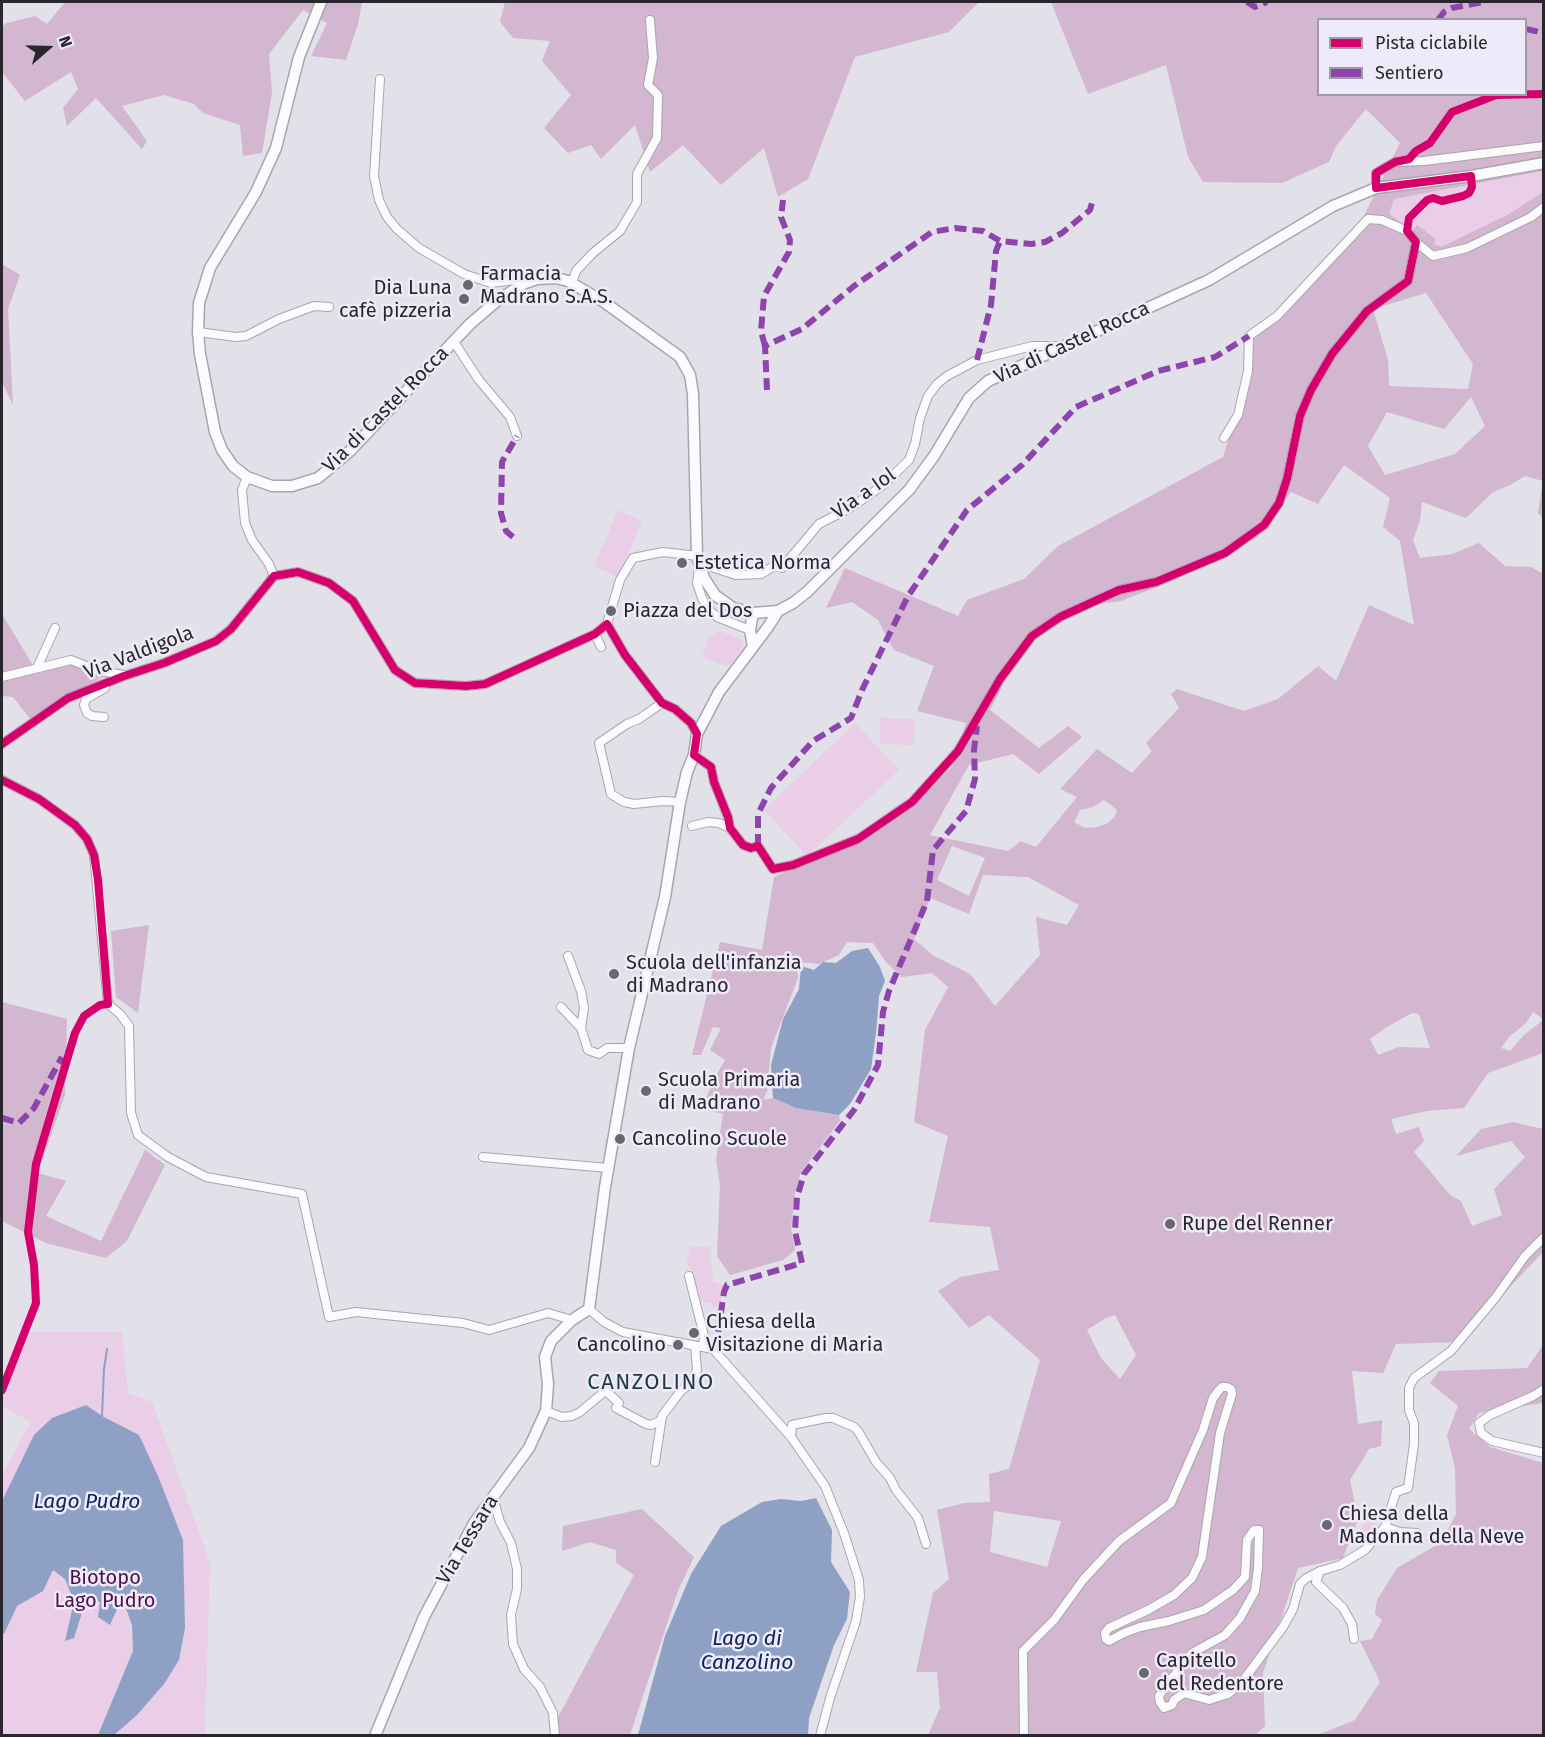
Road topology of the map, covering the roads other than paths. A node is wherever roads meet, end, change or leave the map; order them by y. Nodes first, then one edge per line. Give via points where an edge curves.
1 (321, 2) edge
2 (650, 20) dead end
3 (380, 79) dead end
4 (1544, 146) edge
5 (1544, 163) edge
6 (1376, 188) junction
7 (1544, 207) edge
8 (1416, 243) junction
9 (525, 283) junction
10 (572, 283) junction
11 (329, 307) dead end
12 (198, 332) junction
13 (454, 342) junction
14 (1065, 346) junction
15 (517, 436) dead end
16 (1224, 438) dead end
17 (247, 477) junction
18 (698, 559) junction
19 (274, 576) junction
20 (778, 611) junction
21 (753, 613) junction
22 (607, 624) junction
23 (55, 628) dead end
24 (750, 630) junction
25 (595, 634) junction
26 (601, 647) dead end
27 (753, 647) junction
28 (37, 668) junction
29 (124, 676) junction
30 (2, 677) edge
31 (662, 703) junction
32 (104, 717) dead end
33 (697, 734) junction
34 (2, 744) edge
35 (694, 755) junction
36 (2, 780) edge
37 (680, 802) junction
38 (692, 826) dead end
39 (730, 828) junction
40 (568, 956) dead end
41 (561, 1007) dead end
42 (582, 1028) junction
43 (629, 1048) junction
44 (483, 1158) dead end
45 (608, 1168) junction
46 (1544, 1237) edge
47 (689, 1276) dead end
48 (589, 1309) junction
49 (572, 1320) junction
50 (699, 1346) junction
51 (1544, 1389) edge
52 (546, 1411) junction
53 (660, 1421) junction
54 (791, 1437) junction
55 (1544, 1453) edge
56 (655, 1462) dead end
57 (493, 1497) junction
58 (1385, 1527) junction
59 (1417, 1533) dead end
60 (926, 1544) dead end
61 (1320, 1571) junction
62 (1354, 1639) dead end
63 (375, 1736) edge
64 (555, 1736) edge
65 (820, 1736) edge
66 (1024, 1736) edge

1 - 12 main road, Via di Castel Rocca via 299,57 276,148 256,192 210,268 199,303
2 - 10 street via 653,58 648,85 658,95 657,138 637,174 637,202 632,211 620,231 576,271
3 - 9 street via 374,176 387,217 420,248 464,274 491,283
4 - 6 street via 1395,162 1378,170
5 - 6 main road, Via di Castel Rocca
6 - 14 main road, Via di Castel Rocca via 1333,207 1209,280
7 - 8 street via 1467,248 1433,255
8 - 16 street via 1407,231 1382,220 1368,219 1277,316 1250,336 1248,371 1238,415
8 - 39 street via 1408,281 1367,311 1332,354 1311,390 1300,416 1280,503 1264,525 1224,553 1155,582 1119,590 1060,617 1032,636 1000,679 958,751 912,802 858,839 773,869 758,846 742,845
9 - 10 main road, Via di Castel Rocca via 556,278
9 - 13 main road, Via di Castel Rocca via 498,300
10 - 18 main road, Via di Castel Rocca via 680,357 690,375
11 - 12 street via 314,306 246,336
12 - 17 main road, Via di Castel Rocca via 215,432 233,466
13 - 15 street via 510,417
13 - 17 main road, Via di Castel Rocca via 350,451 318,478 292,486 272,486
14 - 18 street, Via a Iol via 1032,346 977,360 947,376 928,396 909,460 882,486 819,524 782,568 774,566 761,574 736,575
14 - 20 main road, Via di Castel Rocca via 988,381 969,398 909,490 807,592
17 - 19 street via 242,490 245,523
18 - 21 main road, Via di Castel Rocca via 715,595 733,608
18 - 22 street via 663,552 633,558 620,580
18 - 24 street, Via di Castel Rocca via 698,583 708,609 717,617
19 - 25 street via 298,572 329,583 353,601 395,670 415,683 485,684
19 - 29 street, Via Valdigola via 231,629 216,641
20 - 21 main road, Via di Castel Rocca
20 - 27 main road
21 - 24 main road
22 - 25 street
22 - 31 street
23 - 28 street
24 - 27 main road
25 - 26 street
27 - 33 main road via 719,692
28 - 29 street via 70,660
28 - 30 street
29 - 32 street via 86,699 87,713
29 - 34 street, Via Valdigola via 68,698
31 - 33 street via 691,723
31 - 37 street via 599,743 611,794 634,804
33 - 35 main road
35 - 37 main road
35 - 39 street via 711,767
36 - 49 street via 39,799 75,825 94,855 108,1004 129,1026 131,1113 138,1135 206,1177 303,1194 329,1317 356,1312 463,1323 489,1330 548,1313
37 - 43 main road via 665,897
38 - 39 street via 708,822
40 - 42 street via 581,991
41 - 42 street
42 - 43 street via 590,1052
43 - 45 main road
44 - 45 street
45 - 48 main road
46 - 58 street via 1451,1351 1414,1378 1409,1388 1414,1444 1408,1490 1396,1492
47 - 50 street via 704,1335
48 - 49 main road, Via Tessara
48 - 50 street via 623,1332
49 - 52 main road, Via Tessara via 551,1341 545,1357
50 - 53 street via 697,1370 691,1382
50 - 54 street via 713,1349
51 - 55 street via 1479,1423 1481,1433 1492,1441
52 - 53 street via 572,1416 607,1392 619,1402 616,1408 646,1424
52 - 57 main road, Via Tessara via 529,1448
53 - 56 street
54 - 60 street via 792,1425 833,1418 854,1427 918,1518
54 - 65 street via 825,1486 859,1580 856,1621
57 - 63 main road, Via Tessara via 474,1523 424,1617
57 - 64 street via 517,1569 511,1615 513,1644 524,1669 540,1687 553,1713
58 - 59 street
58 - 61 street via 1365,1550 1340,1565
61 - 62 street via 1316,1582 1343,1608 1352,1624
61 - 66 street via 1300,1584 1283,1627 1242,1682 1216,1699 1184,1693 1164,1708 1159,1696 1192,1653 1225,1635 1240,1618 1255,1591 1259,1530 1250,1533 1245,1577 1233,1590 1204,1610 1106,1639 1109,1628 1174,1595 1192,1578 1202,1557 1220,1433 1232,1394 1231,1389 1222,1387 1213,1398 1172,1503 1119,1541 1023,1651

